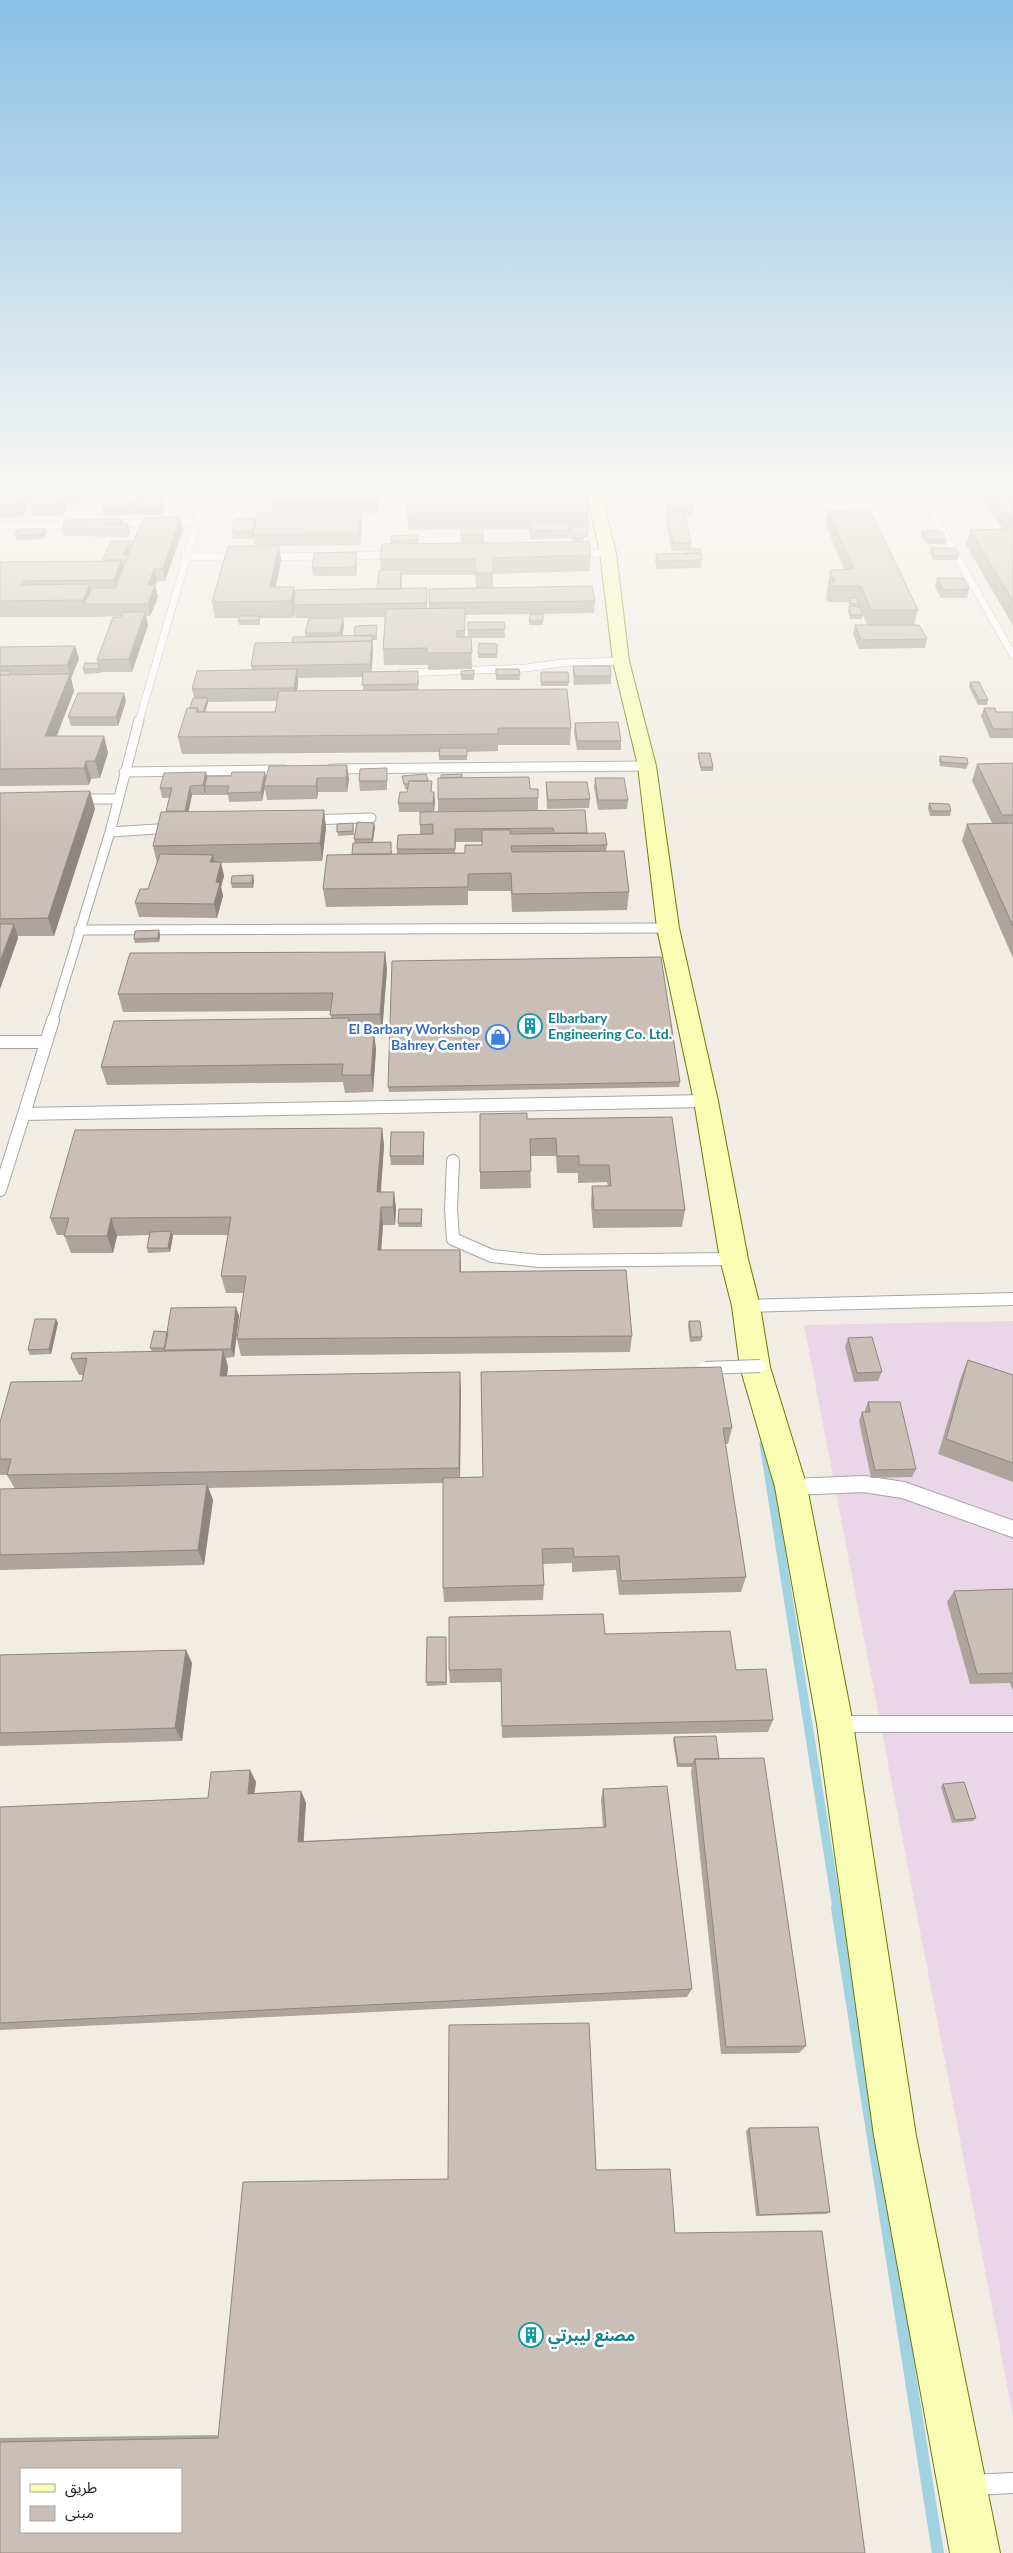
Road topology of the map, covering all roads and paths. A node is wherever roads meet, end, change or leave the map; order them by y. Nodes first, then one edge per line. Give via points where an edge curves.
1 (171, 607) edge
2 (615, 607) edge
3 (986, 607) edge
4 (1013, 655) edge
5 (621, 661) junction
6 (393, 674) edge
7 (647, 766) junction
8 (292, 770) edge
9 (321, 770) edge
10 (124, 772) junction
11 (68, 798) edge
12 (117, 799) junction
13 (371, 818) dead end
14 (294, 821) edge
15 (188, 827) edge
16 (110, 832) junction
17 (668, 928) junction
18 (79, 930) junction
19 (0, 1042) edge
20 (46, 1042) junction
21 (706, 1101) junction
22 (24, 1114) junction
23 (453, 1161) dead end
24 (0, 1190) edge
25 (734, 1259) junction
26 (1013, 1299) edge
27 (746, 1306) junction
28 (758, 1367) junction
29 (696, 1368) edge
30 (791, 1487) junction
31 (1013, 1529) edge
32 (835, 1724) junction
33 (1013, 1724) edge
34 (1013, 2483) edge
35 (963, 2485) junction
36 (975, 2553) edge

1 - 10 lane
2 - 5 street
3 - 4 lane
5 - 6 lane
5 - 7 street
7 - 9 lane
7 - 17 street
8 - 10 lane
10 - 12 lane
11 - 12 lane
12 - 16 lane
13 - 14 lane
15 - 16 lane
16 - 18 lane
17 - 18 lane
17 - 21 street
18 - 20 lane
19 - 20 lane
20 - 22 lane
21 - 22 lane
21 - 25 street
22 - 24 lane
23 - 25 lane via 453,1239 492,1256 540,1261
25 - 27 street
26 - 27 lane
27 - 28 street
28 - 29 lane, bridge
28 - 30 street
30 - 31 lane via 864,1484 903,1490
30 - 32 street
32 - 33 lane
32 - 35 street via 896,2136
34 - 35 lane
35 - 36 street

